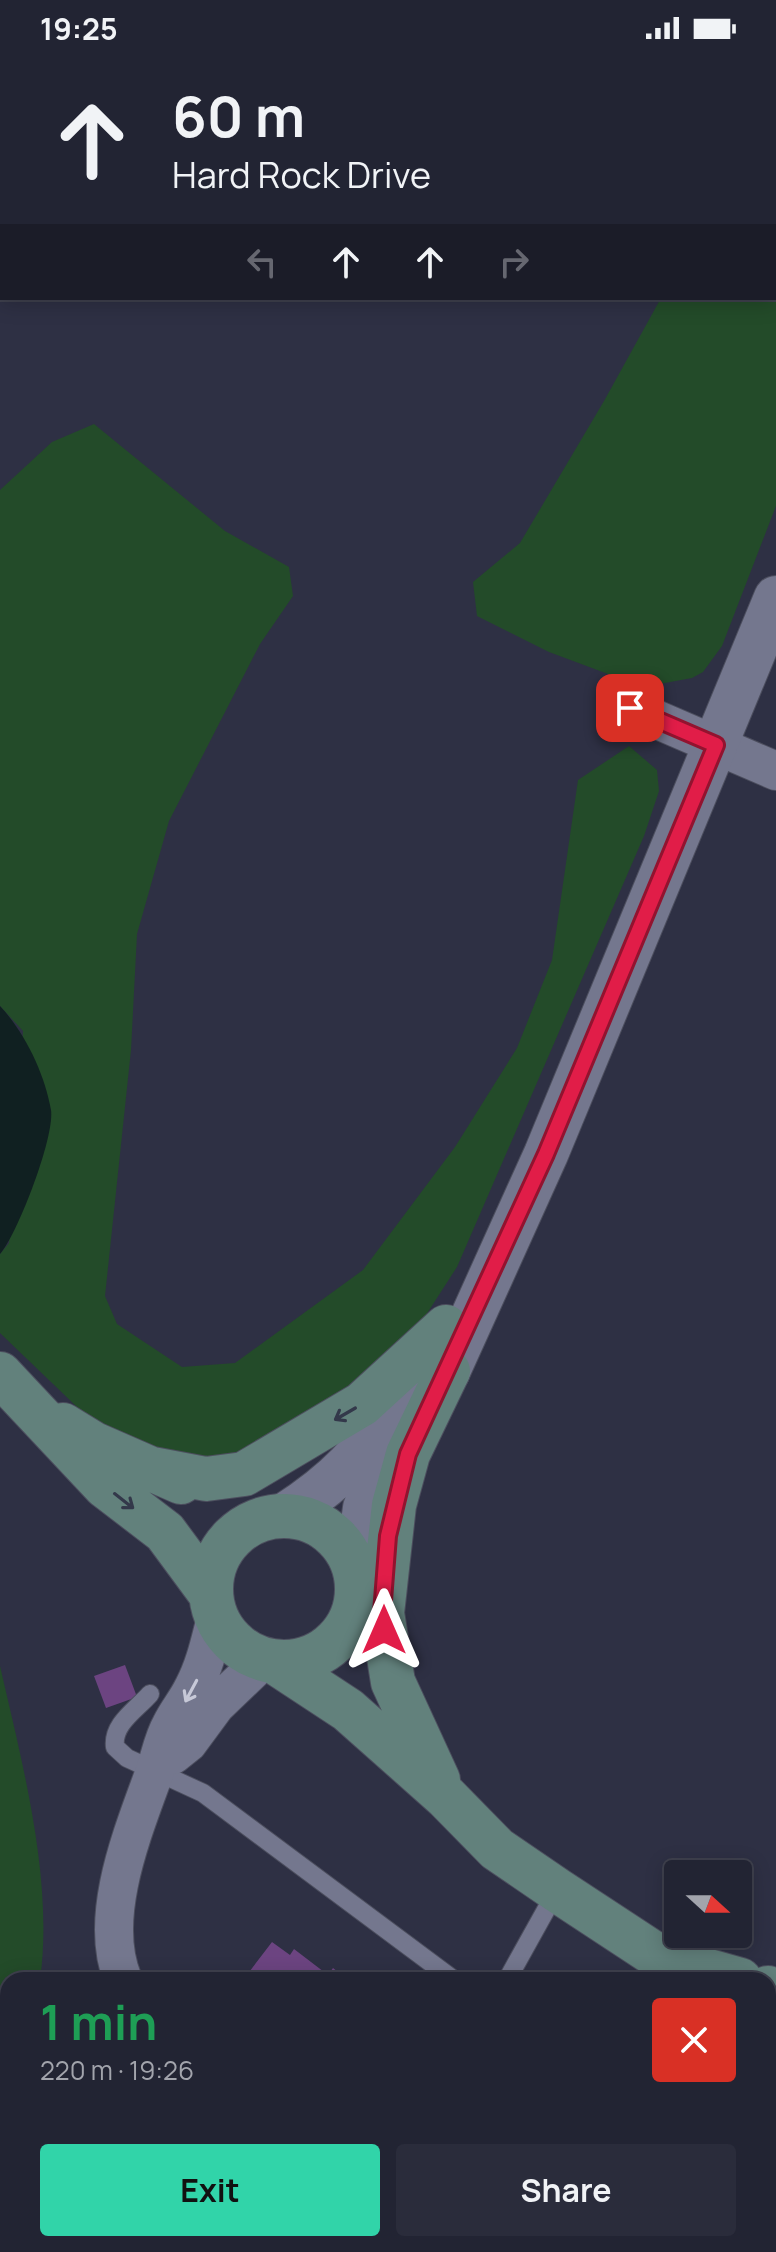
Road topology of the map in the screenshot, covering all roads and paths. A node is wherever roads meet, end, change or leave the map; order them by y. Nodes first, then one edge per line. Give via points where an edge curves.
1 (776, 598) edge
2 (630, 708) dead end
3 (716, 745) junction
4 (776, 771) edge
5 (514, 1221) junction
6 (446, 1327) junction
7 (448, 1371) junction
8 (0, 1374) edge
9 (30, 1406) junction
10 (153, 1469) junction
11 (276, 1516) junction
12 (356, 1574) junction
13 (213, 1605) junction
14 (347, 1626) junction
15 (269, 1660) junction
16 (150, 1694) dead end
17 (155, 1770) junction
18 (446, 1797) junction
19 (557, 1890) junction
20 (120, 1972) edge
21 (443, 1972) edge
22 (511, 1972) edge
23 (711, 1972) edge

1 - 3 street
2 - 3 street
3 - 4 street
3 - 5 street
5 - 6 street
5 - 7 street
6 -> 10 main road via 362,1404 244,1474 206,1479
6 - 11 street via 345,1470 328,1487
7 - 12 street via 371,1494
7 - 18 main road via 408,1454 394,1505 382,1613 393,1682
8 - 9 main road
9 - 10 main road via 94,1444
9 -> 13 main road via 105,1486 165,1532
10 - 11 main road via 203,1493
11 - 12 main road via 306,1518 324,1526 340,1540
11 - 13 main road via 243,1527 225,1545 213,1568
12 - 14 main road via 354,1610
13 - 15 main road via 239,1648
13 -> 17 street via 206,1656 170,1726
14 - 15 main road via 316,1655
14 - 18 main road via 371,1693
15 - 17 street via 216,1705 188,1743
15 - 18 main road via 329,1695
16 - 17 lane via 113,1735 115,1747 127,1758
17 - 20 street via 119,1887
17 - 21 lane via 203,1793
18 - 19 main road via 497,1849
19 - 22 lane
19 - 23 main road via 659,1957

